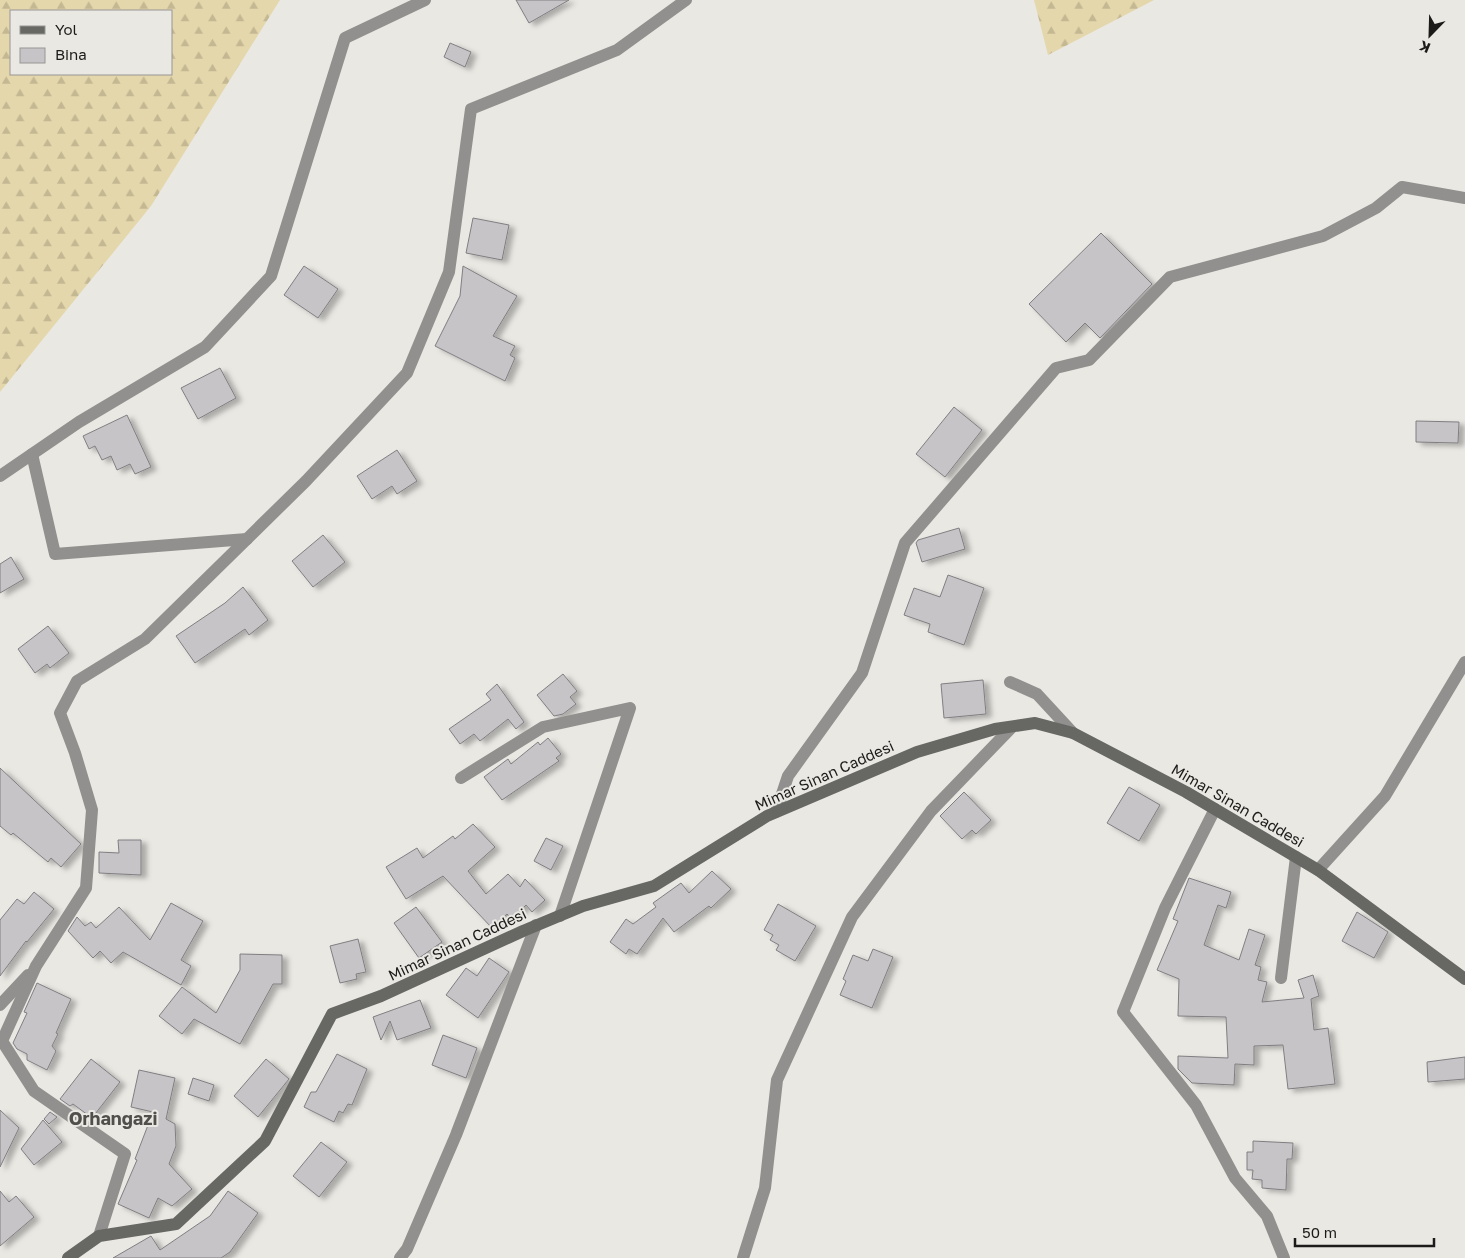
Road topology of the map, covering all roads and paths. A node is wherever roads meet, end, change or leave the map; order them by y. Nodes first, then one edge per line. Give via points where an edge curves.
1 (425, 0) edge
2 (686, 0) edge
3 (1465, 198) edge
4 (32, 454) junction
5 (0, 476) edge
6 (247, 539) junction
7 (1465, 662) edge
8 (1010, 682) dead end
9 (1012, 727) junction
10 (1073, 733) junction
11 (461, 778) dead end
12 (1215, 809) junction
13 (776, 812) junction
14 (1296, 857) junction
15 (1318, 870) junction
16 (560, 916) junction
17 (536, 925) junction
18 (36, 966) junction
19 (1281, 978) dead end
20 (1465, 979) edge
21 (0, 1005) edge
22 (99, 1236) junction
23 (68, 1258) edge
24 (400, 1258) edge
25 (742, 1258) edge
26 (1284, 1258) edge

1 - 4 street via 345,38 271,276 205,347
2 - 6 street via 617,50 471,109 449,272 407,373
3 - 13 street via 1402,187 1376,208 1323,236 1170,277 1089,360 1056,368 905,543 862,673 788,776
4 - 5 street
4 - 6 street via 55,554
6 - 18 street via 145,639 77,681 60,713 92,810 86,888
7 - 15 street via 1385,796
8 - 10 street via 1037,694
9 - 10 street, Mimar Sinan Caddesi via 1035,723
9 - 13 street, Mimar Sinan Caddesi via 917,752
9 - 25 street via 931,811 852,917 777,1080 765,1188
10 - 12 street, Mimar Sinan Caddesi
11 - 16 street via 543,727 630,708
12 - 14 street, Mimar Sinan Caddesi
12 - 26 street via 1165,908 1123,1012 1196,1105 1236,1178 1268,1216
13 - 16 street, Mimar Sinan Caddesi via 654,886 583,906
14 - 15 street, Mimar Sinan Caddesi
14 - 19 street
15 - 20 street, Mimar Sinan Caddesi
16 - 17 street, Mimar Sinan Caddesi
17 - 22 street, Mimar Sinan Caddesi via 382,996 332,1014 265,1141 176,1224
17 - 24 street via 456,1135 407,1249
18 - 21 street
18 - 22 street via 2,1040 34,1091 125,1154
22 - 23 street, Mimar Sinan Caddesi

